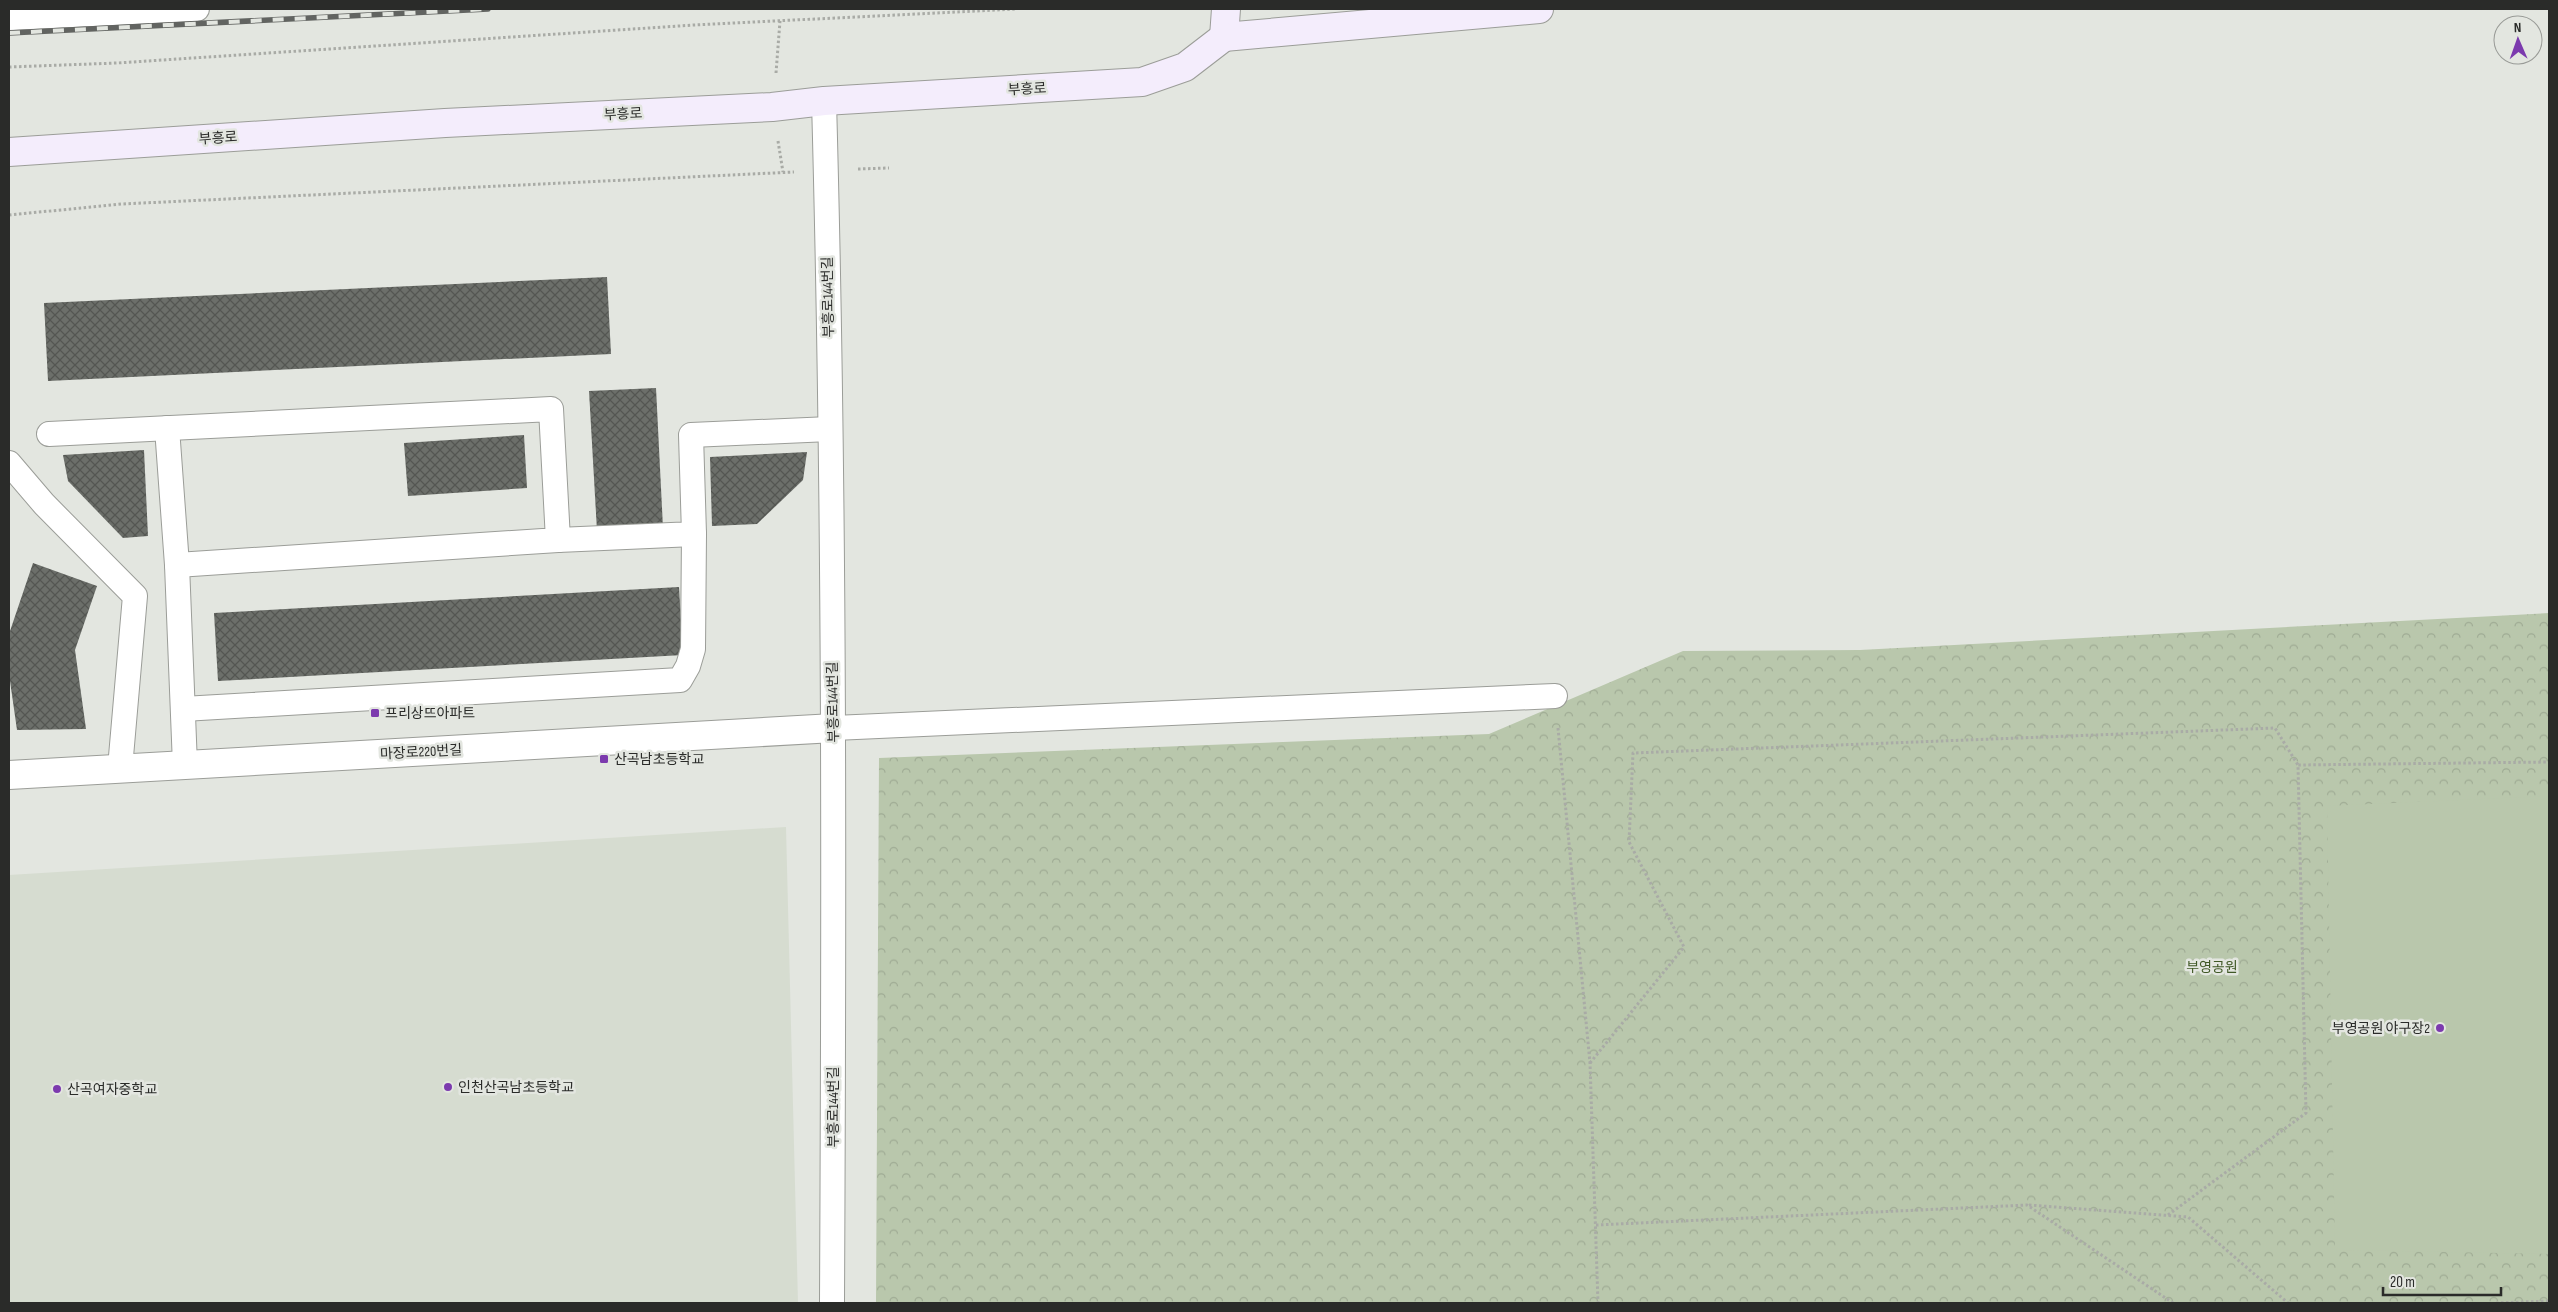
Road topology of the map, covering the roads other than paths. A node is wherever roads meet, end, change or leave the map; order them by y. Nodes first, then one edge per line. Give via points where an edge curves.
1 (197, 9) edge
2 (1226, 9) edge
3 (1539, 9) edge
4 (9, 18) edge
5 (1224, 36) junction
6 (824, 101) junction
7 (9, 152) edge
8 (167, 428) junction
9 (830, 429) junction
10 (48, 434) dead end
11 (9, 463) edge
12 (694, 534) junction
13 (558, 540) junction
14 (177, 565) junction
15 (1555, 696) road end
16 (183, 710) junction
17 (834, 728) junction
18 (185, 765) junction
19 (120, 768) junction
20 (9, 775) edge
21 (832, 1303) edge

1 - 4 lane
2 - 5 main road
3 - 5 main road
5 - 6 main road, 부흥로 via 1185,67 1142,82
6 - 7 main road, 부흥로 via 772,107 445,123
6 - 9 lane, 부흥로144번길
8 - 10 lane
8 - 13 lane via 551,409
8 - 14 lane
9 - 12 lane via 691,435
9 - 17 lane, 부흥로144번길
11 - 19 lane via 44,504 135,596
12 - 13 lane
12 - 16 lane via 693,649 680,680
13 - 14 lane
14 - 16 lane
15 - 17 lane
16 - 18 lane
17 - 18 street, 마장로220번길
17 - 21 lane, 부흥로144번길
18 - 19 street, 마장로220번길
19 - 20 street, 마장로220번길

